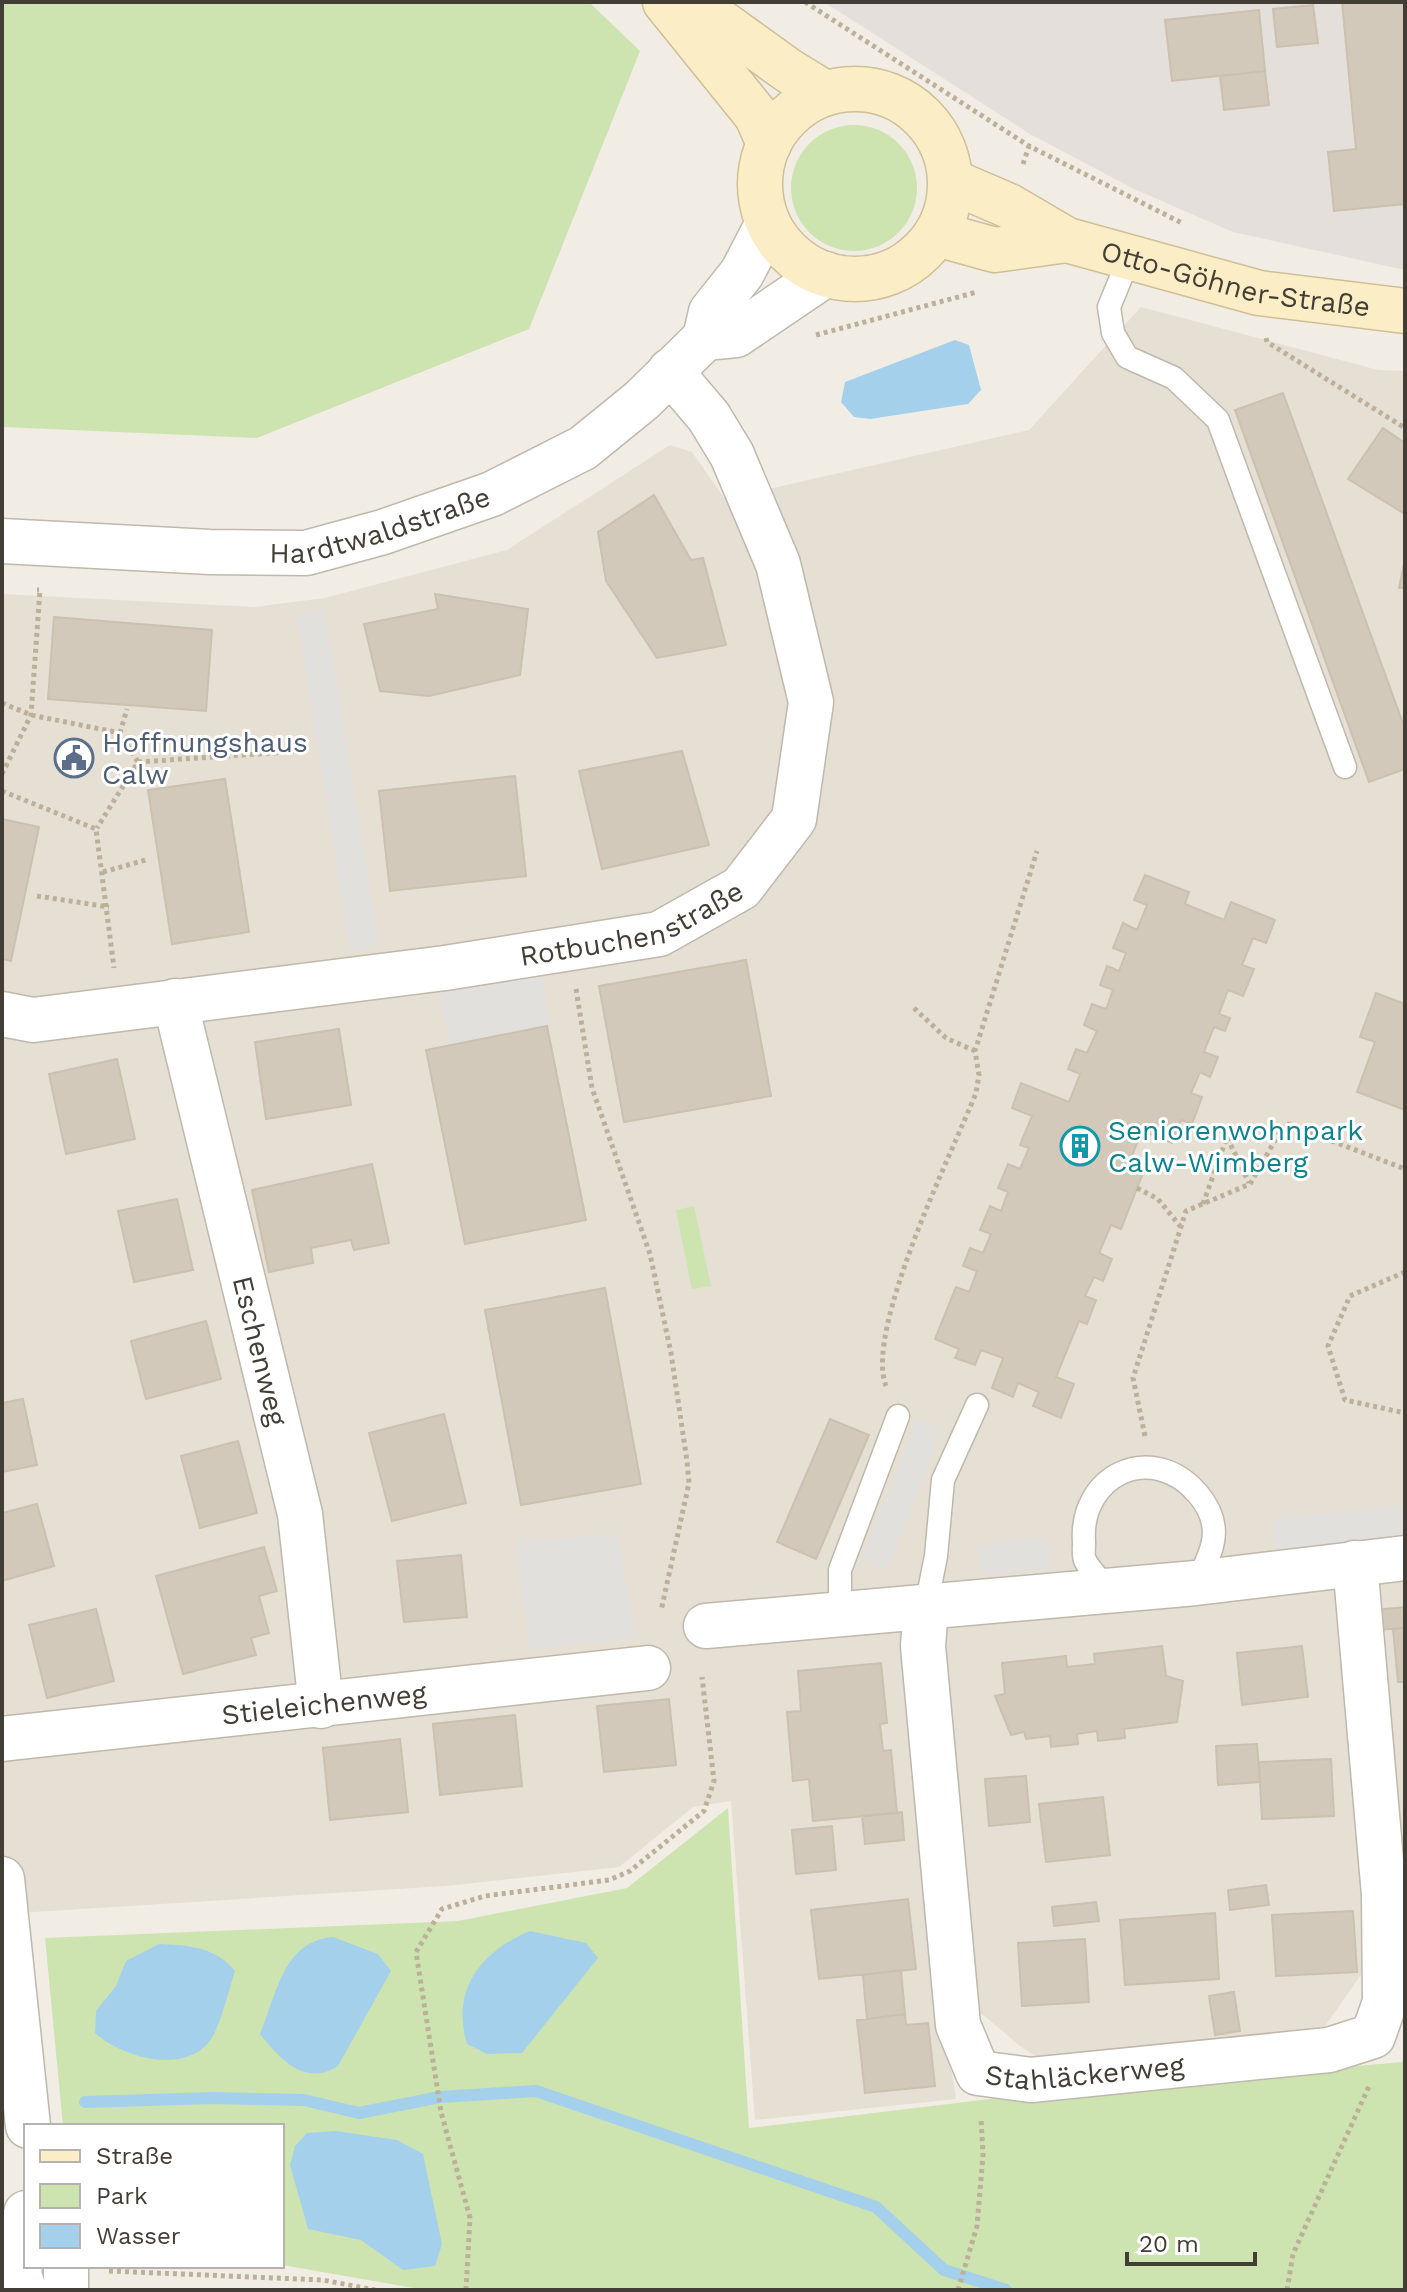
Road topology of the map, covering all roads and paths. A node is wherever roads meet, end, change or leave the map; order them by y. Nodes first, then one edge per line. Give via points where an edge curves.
1 (665, 2) edge
2 (693, 2) edge
3 (805, 2) edge
4 (825, 93) junction
5 (769, 144) junction
6 (1029, 146) junction
7 (951, 181) junction
8 (1009, 206) junction
9 (768, 223) junction
10 (1199, 229) dead end
11 (937, 234) junction
12 (1067, 240) junction
13 (995, 250) junction
14 (1129, 258) junction
15 (826, 274) junction
16 (1259, 293) junction
17 (1405, 311) edge
18 (705, 338) junction
19 (805, 338) dead end
20 (670, 371) junction
21 (1405, 428) edge
22 (2, 541) edge
23 (28, 589) dead end
24 (2, 703) edge
25 (127, 709) dead end
26 (31, 715) junction
27 (120, 733) junction
28 (303, 751) dead end
29 (138, 762) junction
30 (1345, 767) dead end
31 (2, 774) edge
32 (2, 791) edge
33 (96, 829) junction
34 (1037, 851) dead end
35 (149, 859) dead end
36 (103, 872) junction
37 (37, 896) dead end
38 (109, 907) junction
39 (569, 948) junction
40 (175, 1001) junction
41 (914, 1008) dead end
42 (118, 1009) junction
43 (2, 1014) edge
44 (975, 1051) junction
45 (1405, 1169) edge
46 (1250, 1184) junction
47 (1137, 1188) dead end
48 (1203, 1204) junction
49 (1181, 1227) junction
50 (1405, 1272) edge
51 (977, 1405) dead end
52 (1405, 1413) edge
53 (898, 1416) joint
54 (1158, 1466) junction
55 (1405, 1558) edge
56 (1355, 1563) junction
57 (1196, 1583) junction
58 (1108, 1589) junction
59 (926, 1606) junction
60 (661, 1611) dead end
61 (840, 1613) junction
62 (706, 1626) dead end
63 (648, 1668) dead end
64 (702, 1677) dead end
65 (321, 1706) junction
66 (2, 1739) edge
67 (2, 1879) edge
68 (1394, 1894) edge
69 (1373, 2036) junction
70 (978, 2073) junction
71 (28, 2124) edge
72 (24, 2230) edge
73 (66, 2276) edge
74 (24, 2290) edge
75 (375, 2290) edge
76 (466, 2290) edge
77 (958, 2290) edge
78 (1287, 2290) edge

1 - 5 street via 757,116
2 - 4 street
3 - 6 path
4 - 5 street via 792,113
4 - 7 street via 884,93 910,106 931,126 945,152
5 - 9 street via 761,170
6 - 8 path
6 - 10 path
7 - 8 street, Otto-Göhner-Straße
7 - 11 street
8 - 12 street, Otto-Göhner-Straße
9 - 15 street via 792,255
9 - 18 street, Hardtwaldstraße via 742,273 711,312
11 - 13 street, Otto-Göhner-Straße
11 - 15 street via 900,268 876,277
12 - 13 street, Otto-Göhner-Straße
12 - 14 street, Otto-Göhner-Straße
13 - 19 path via 981,291
14 - 16 street, Otto-Göhner-Straße
14 - 30 lane via 1109,307 1113,333 1127,357 1174,378 1218,420
15 - 18 street via 736,335
16 - 17 street, Otto-Göhner-Straße
16 - 21 path via 1267,342
18 - 20 street, Hardtwaldstraße
20 - 22 street, Hardtwaldstraße via 583,448 505,488 306,553
20 - 39 street, Rotbuchenstraße via 709,417 732,455 778,564 811,702 794,819 741,888 659,934
23 - 26 path via 40,590
24 - 26 path
25 - 27 path
26 - 27 path
26 - 31 path
27 - 29 path
28 - 29 path
29 - 33 path
32 - 33 path
33 - 36 path
34 - 44 path
35 - 36 path
36 - 38 path
37 - 38 path
38 - 42 path
39 - 40 street, Rotbuchenstraße
39 - 60 path via 592,1088 650,1254 687,1461 689,1483
40 - 42 street, Rotbuchenstraße
40 - 65 street, Eschenweg via 300,1514
41 - 44 path via 946,1038
42 - 43 street, Rotbuchenstraße via 33,1020
44 - 53 path via 976,1093 890,1305 883,1377
45 - 46 path via 1285,1123
46 - 48 path
46 - 48 path via 1227,1137
47 - 49 path via 1158,1199
48 - 49 path via 1186,1211
49 - 54 path via 1133,1378 1144,1433
50 - 52 path via 1350,1296 1328,1346 1345,1400
51 - 59 lane via 943,1480
53 - 61 lane via 840,1570
54 - 57 lane via 1184,1477 1211,1509 1215,1546
54 - 58 lane via 1129,1468 1106,1481 1082,1518 1085,1560
55 - 56 street
56 - 57 street
56 - 68 street
57 - 58 street
58 - 59 street
59 - 61 street
59 - 70 street, Stahläckerweg via 923,1646 958,2025
61 - 62 street
63 - 65 street, Stieleichenweg
64 - 76 path via 714,1781 704,1811 630,1871 609,1880 485,1896 442,1909 416,1952 441,2112 470,2218
65 - 66 street, Stieleichenweg
67 - 71 street
68 - 69 street via 1385,2002
69 - 70 street, Stahläckerweg via 1329,2050 1031,2080
69 - 78 path via 1380,2059 1293,2254
70 - 77 path via 983,2155 977,2226
72 - 74 street via 19,2274
73 - 75 path via 157,2272 323,2280

